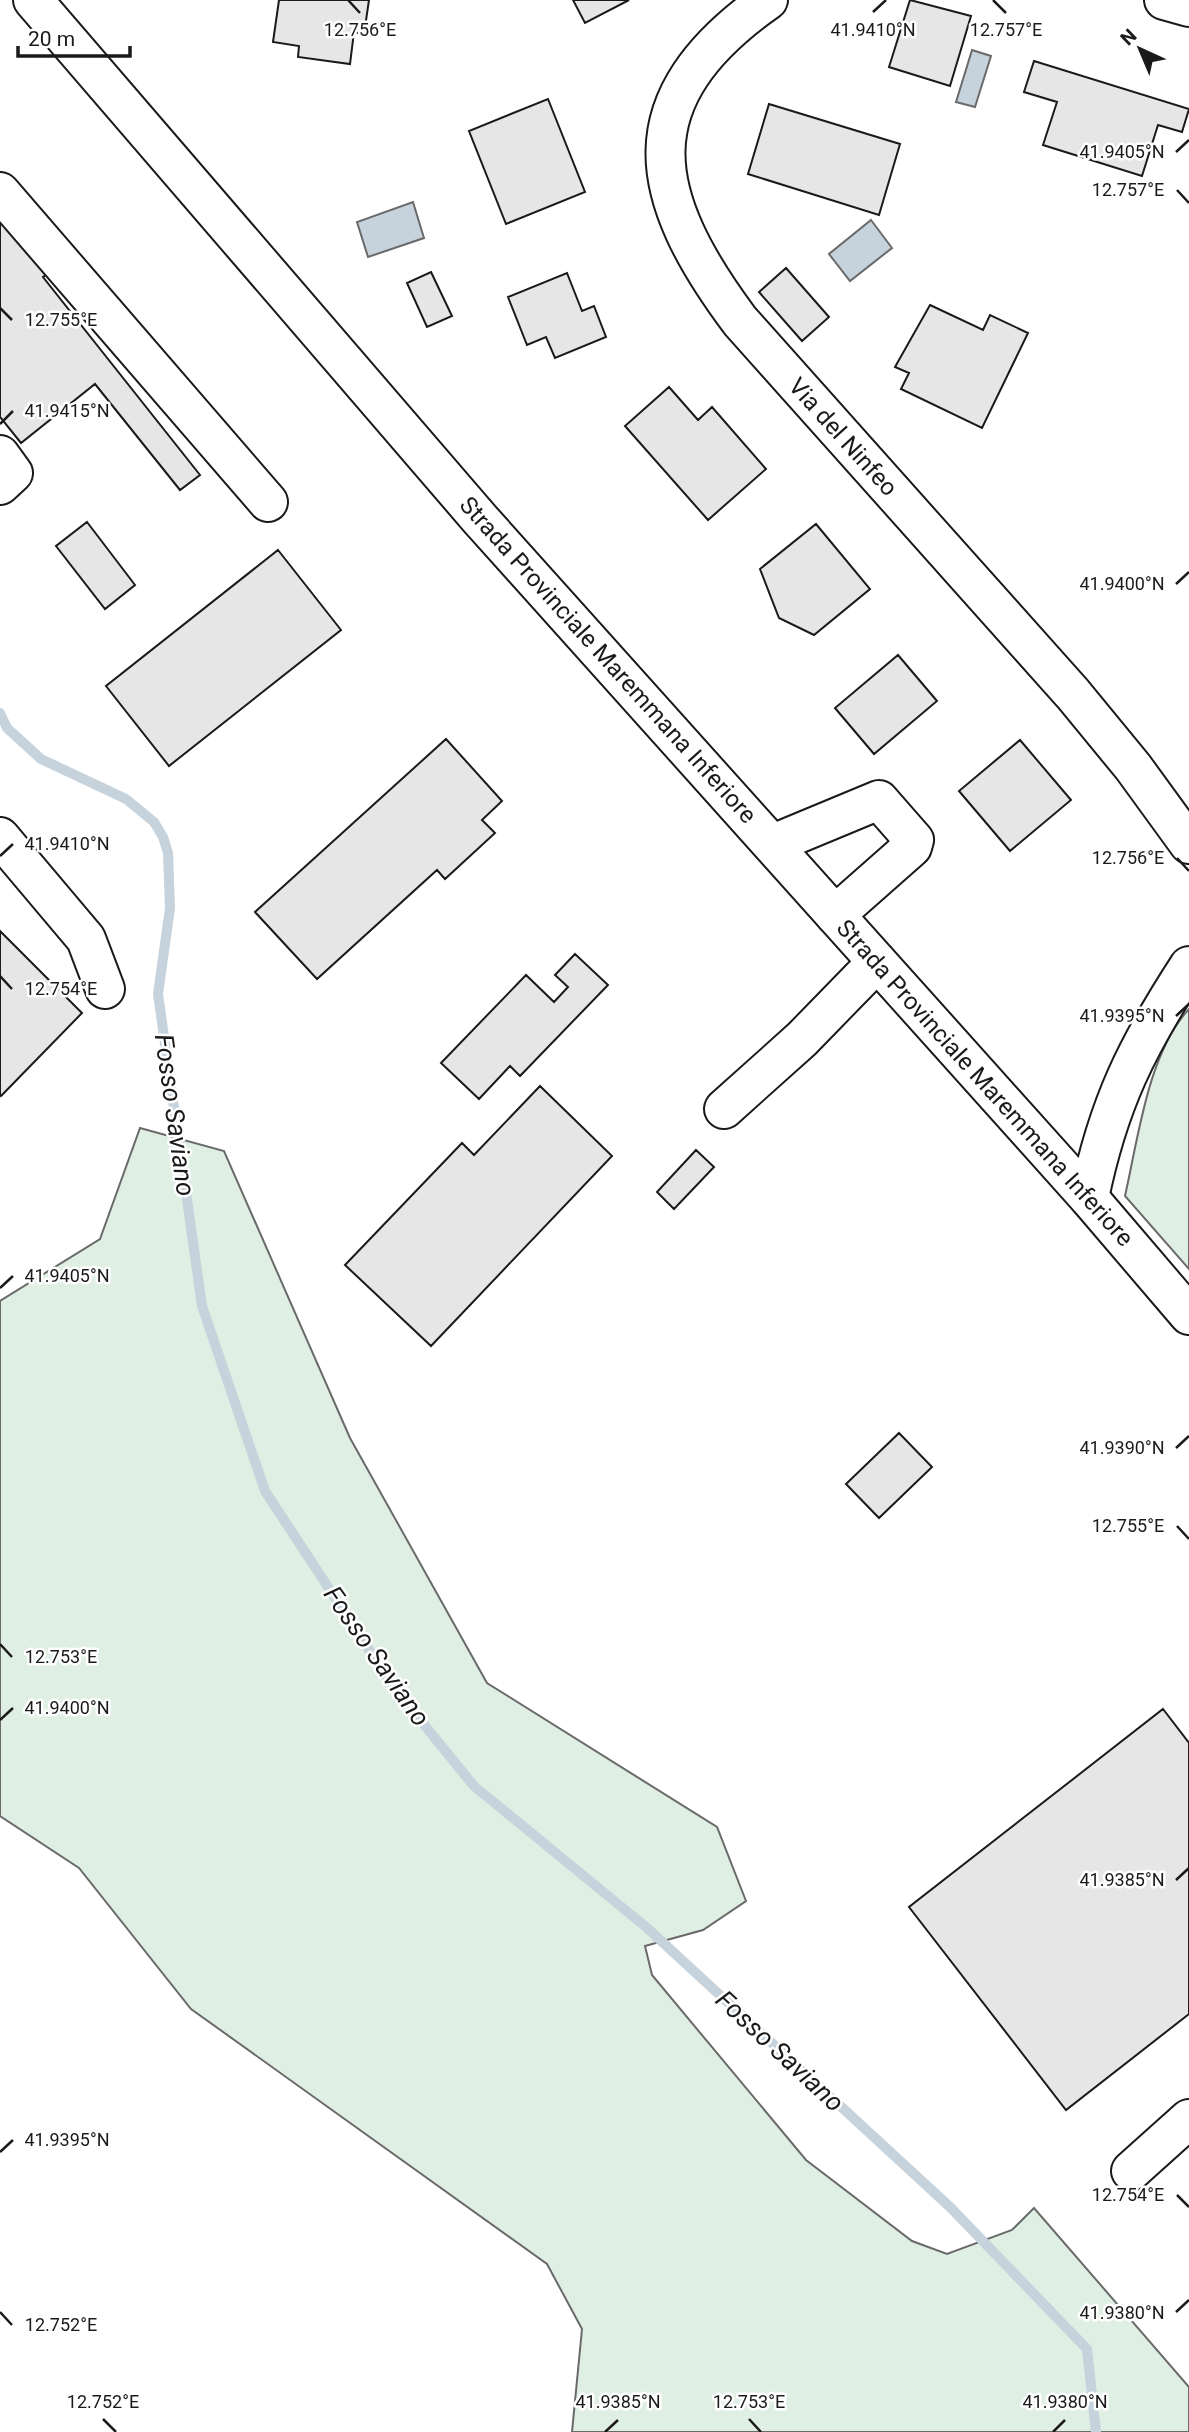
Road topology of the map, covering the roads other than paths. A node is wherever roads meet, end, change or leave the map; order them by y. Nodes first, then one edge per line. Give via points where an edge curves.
1 (33, 0) edge
2 (768, 0) edge
3 (1164, 0) edge
4 (1189, 7) edge
5 (0, 192) edge
6 (0, 456) edge
7 (0, 485) edge
8 (268, 502) dead end
9 (0, 837) edge
10 (773, 844) junction
11 (1189, 844) edge
12 (835, 915) junction
13 (877, 962) junction
14 (1189, 966) edge
15 (105, 989) dead end
16 (724, 1109) dead end
17 (1089, 1198) junction
18 (1189, 1315) edge
19 (1189, 2119) edge
20 (1131, 2171) dead end

1 - 10 main road, Strada Provinciale Maremmana Inferiore via 464,500
2 - 11 main road, Via del Ninfeo via 707,54 684,84 670,117 664,166 685,233 740,321 1081,704
3 - 4 main road
5 - 8 main road
6 - 7 main road via 13,473
9 - 15 main road via 86,939
10 - 12 main road, Strada Provinciale Maremmana Inferiore
10 - 12 main road via 879,800 914,840 912,847
12 - 13 main road, Strada Provinciale Maremmana Inferiore
13 - 16 main road via 802,1039
13 - 17 main road, Strada Provinciale Maremmana Inferiore
14 - 17 main road via 1121,1083
17 - 18 main road, Strada Provinciale Maremmana Inferiore
19 - 20 main road

